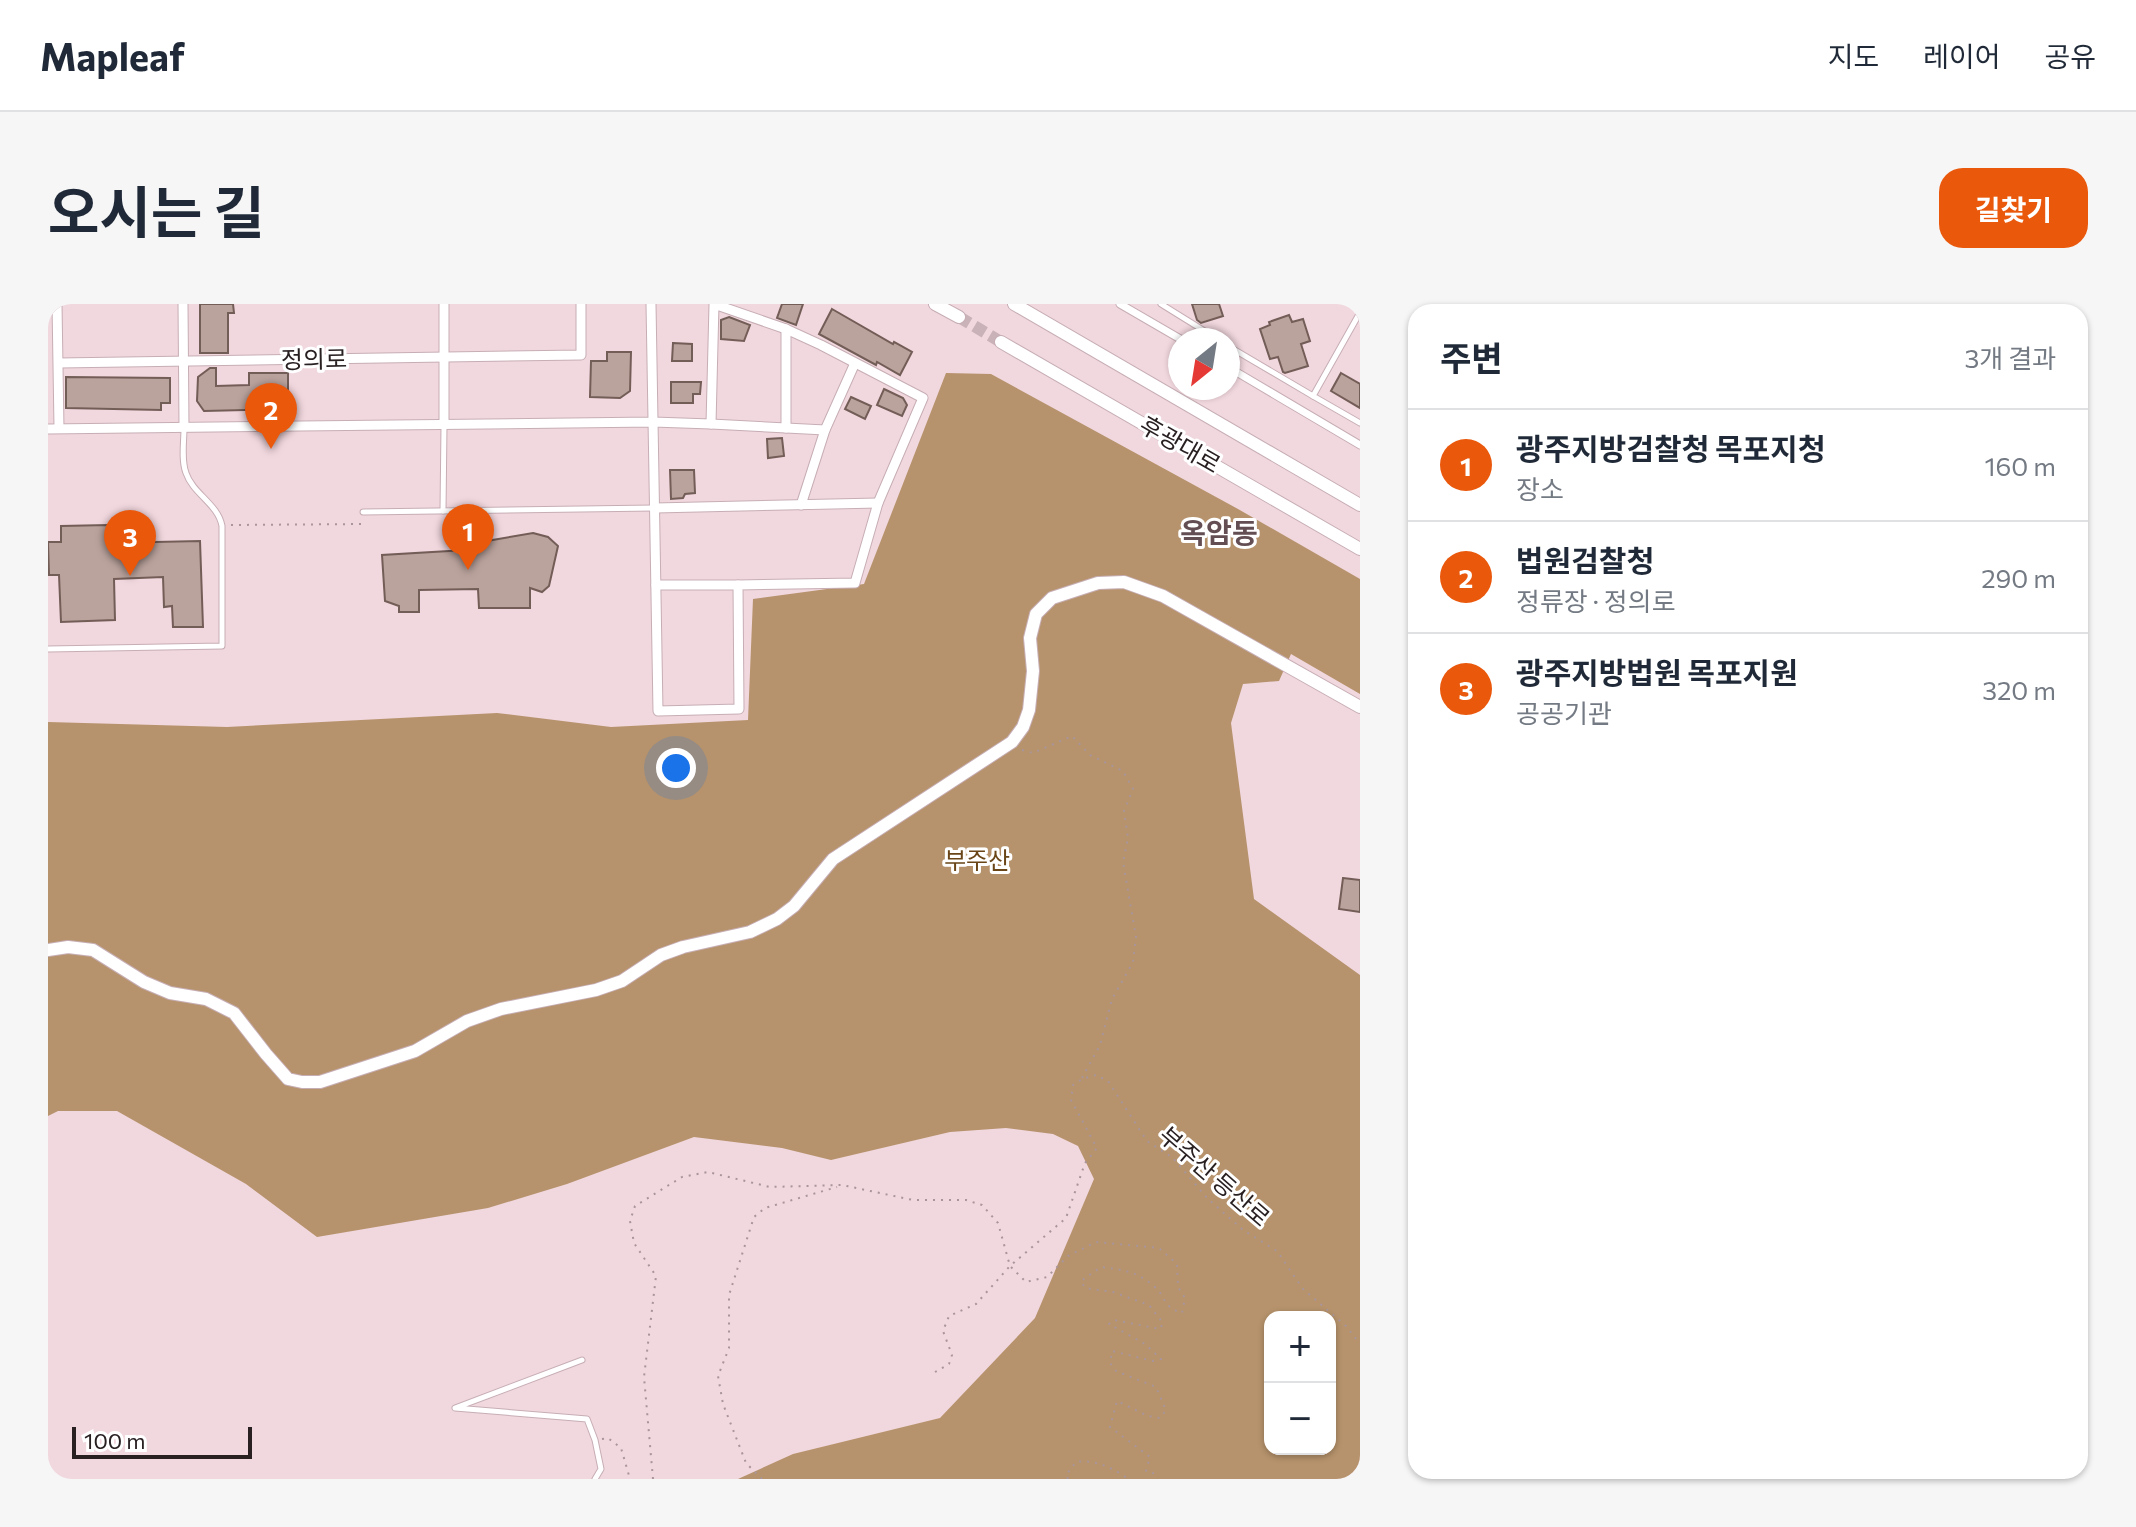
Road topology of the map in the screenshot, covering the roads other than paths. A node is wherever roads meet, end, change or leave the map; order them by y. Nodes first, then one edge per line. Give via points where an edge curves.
1 (57, 304) edge
2 (183, 304) edge
3 (444, 304) edge
4 (581, 304) edge
5 (651, 304) edge
6 (935, 304) edge
7 (1014, 304) edge
8 (1120, 304) edge
9 (1161, 304) edge
10 (1360, 309) edge
11 (959, 317) tunnel mouth
12 (1200, 328) edge
13 (786, 329) junction
14 (1168, 332) edge
15 (1001, 342) tunnel mouth
16 (1240, 353) edge
17 (445, 358) junction
18 (183, 361) junction
19 (59, 363) junction
20 (855, 363) junction
21 (1240, 374) edge
22 (1313, 396) junction
23 (653, 422) junction
24 (1360, 423) edge
25 (711, 424) junction
26 (444, 425) junction
27 (184, 427) junction
28 (59, 428) junction
29 (786, 428) junction
30 (48, 429) edge
31 (825, 430) junction
32 (1360, 445) edge
33 (878, 503) junction
34 (801, 505) junction
35 (1360, 505) edge
36 (655, 508) junction
37 (443, 511) junction
38 (363, 512) dead end
39 (1360, 549) edge
40 (656, 585) junction
41 (738, 585) junction
42 (48, 649) edge
43 (1360, 707) edge
44 (48, 950) edge
45 (582, 1360) dead end
46 (595, 1479) edge

1 - 19 street
2 - 18 street
3 - 17 street
4 - 17 street, 정의로 via 581,355
5 - 23 street
6 - 11 street
7 - 35 street, 후광대로
8 - 14 street
9 - 12 lane
10 - 22 lane
13 - 20 street
13 - 25 street via 714,304
13 - 29 street
15 - 39 street, 후광대로
16 - 22 lane
17 - 18 street, 정의로
17 - 26 street
18 - 19 street, 정의로
18 - 27 street
19 - 28 street
20 - 31 street
20 - 33 street via 923,398
21 - 32 street
22 - 24 lane
23 - 25 street
23 - 26 street
23 - 36 street
25 - 29 street
26 - 27 street
26 - 37 lane
27 - 28 street
27 - 42 lane via 186,476 222,526 222,646
28 - 30 street
29 - 31 street
31 - 34 street
33 - 34 street
33 - 41 street via 855,583
34 - 36 street
36 - 37 lane
36 - 40 street
37 - 38 lane
40 - 41 street
40 - 41 street via 658,711 739,709
43 - 44 street via 1163,596 1124,582 1098,583 1052,598 1036,614 1030,638 1029,710 1012,742 833,859 777,919 750,932 661,955 622,981 596,990 467,1021 415,1051 320,1082 288,1079 234,1013 206,999 144,982 93,950
45 - 46 lane via 455,1408 587,1419 601,1469

